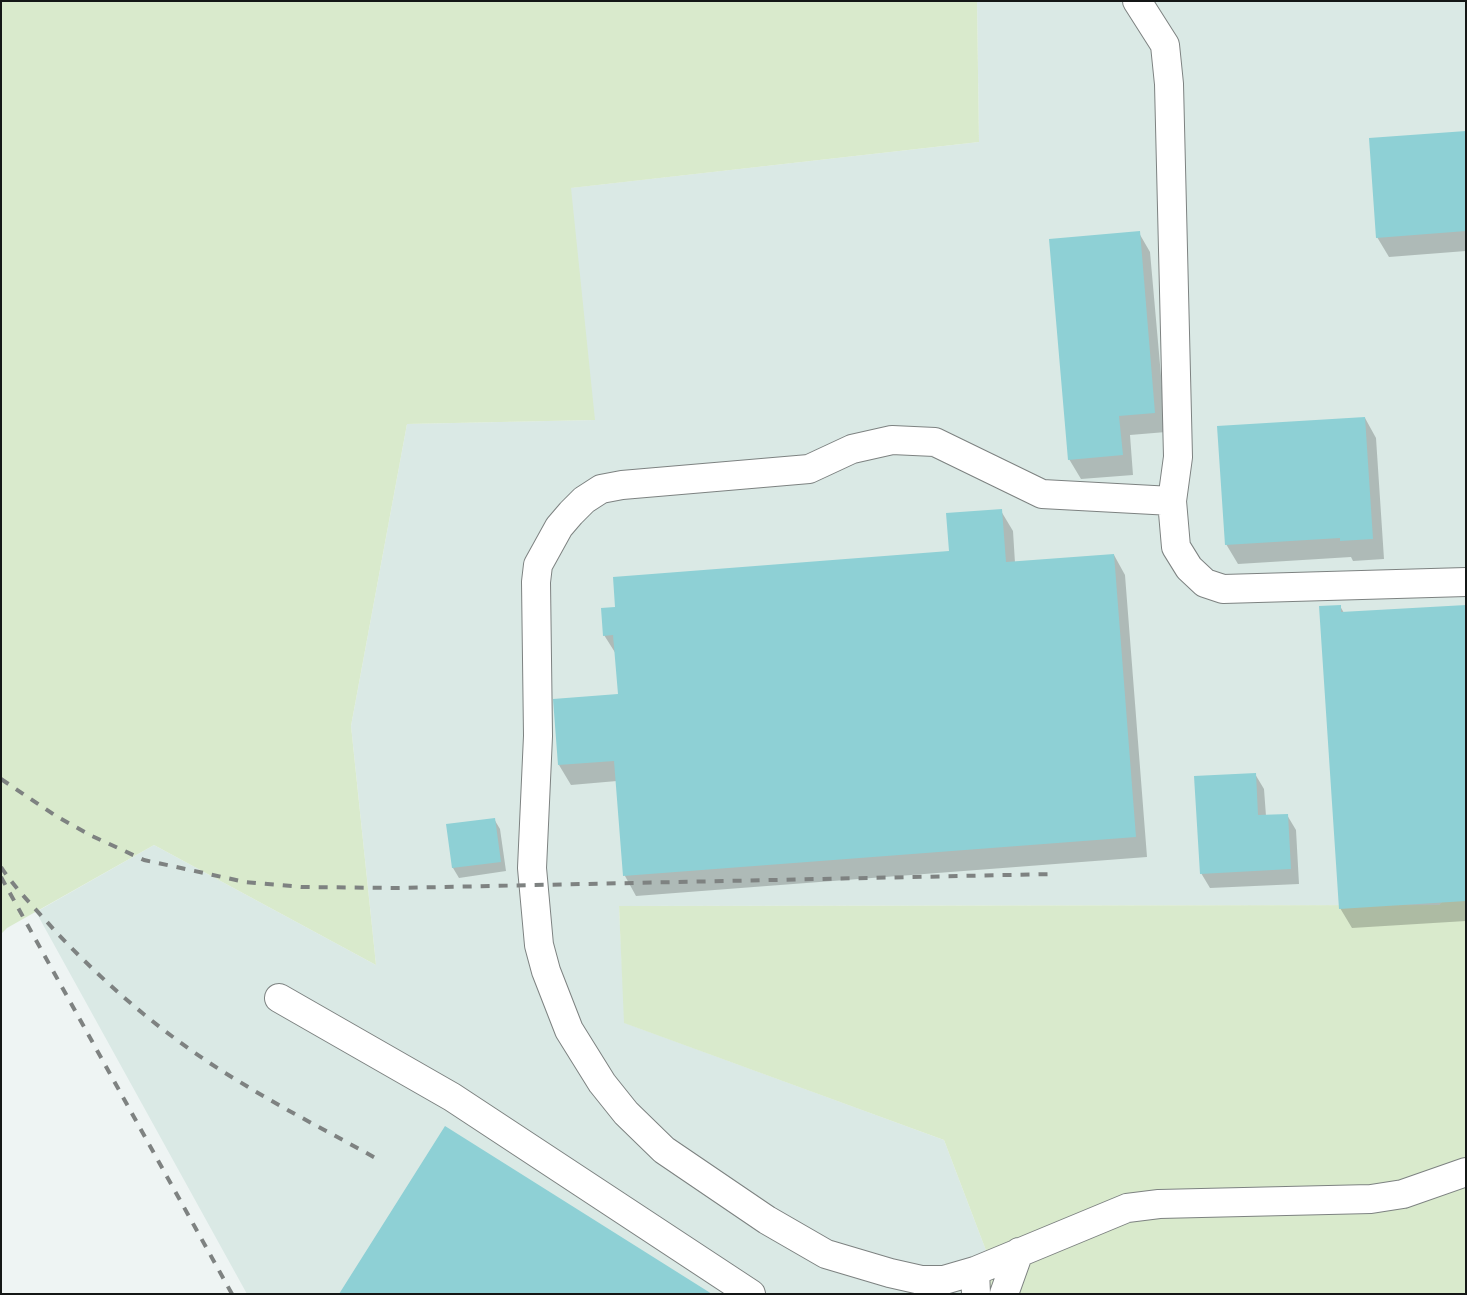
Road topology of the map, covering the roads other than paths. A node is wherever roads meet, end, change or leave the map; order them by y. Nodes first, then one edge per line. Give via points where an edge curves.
1 (1137, 1) edge
2 (1172, 501) junction
3 (1466, 582) edge
4 (279, 998) dead end
5 (1466, 1172) edge
6 (1019, 1252) junction
7 (976, 1282) edge
8 (944, 1287) edge
9 (751, 1294) edge
10 (1004, 1294) edge

1 - 2 lane via 1165,45 1169,84 1178,457
2 - 3 lane via 1176,547 1189,568 1205,583 1223,589
2 - 8 lane via 1042,494 935,442 892,440 852,449 809,469 601,489 584,500 559,527 538,565 538,736 532,868 539,945 569,1030 602,1083 626,1113 664,1150 712,1184 826,1254
4 - 9 lane via 452,1097
5 - 6 lane via 1403,1194 1371,1199 1159,1204 1127,1208
6 - 7 lane
6 - 10 lane
7 - 8 lane

